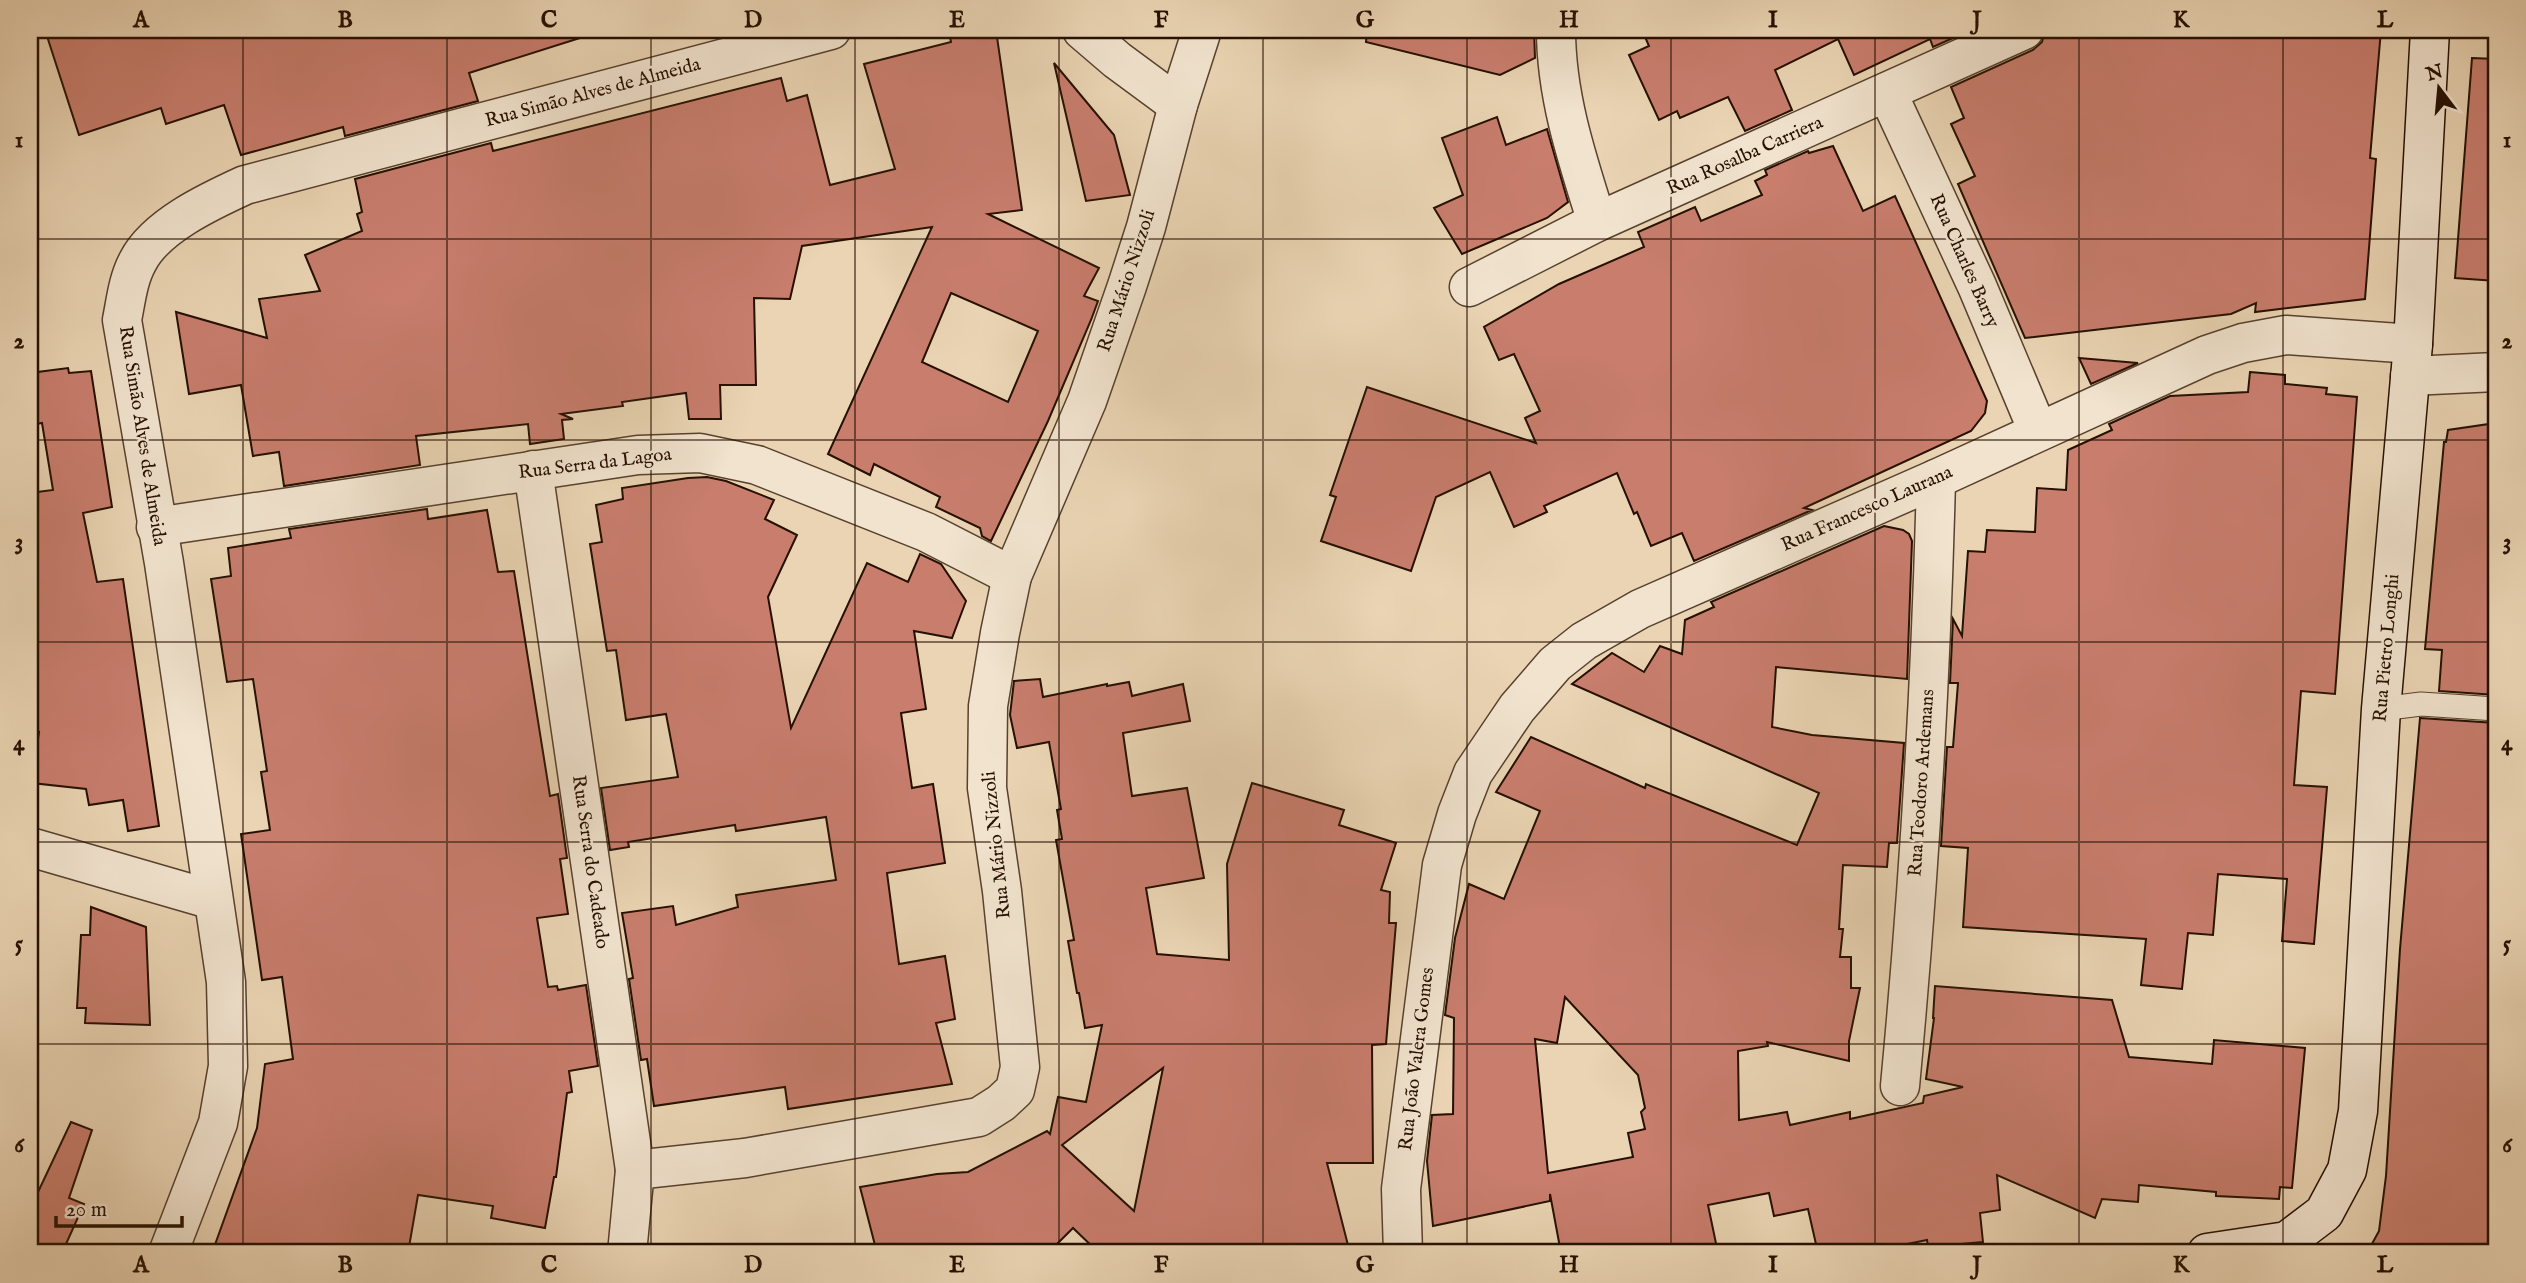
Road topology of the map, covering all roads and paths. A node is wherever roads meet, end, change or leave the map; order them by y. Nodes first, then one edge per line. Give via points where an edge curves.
1 (831, 30) edge
2 (1082, 30) edge
3 (1202, 30) edge
4 (1556, 30) edge
5 (2024, 30) edge
6 (2430, 30) edge
7 (1887, 93) junction
8 (1178, 105) junction
9 (1597, 222) junction
10 (1469, 287) dead end
11 (2412, 360) junction
12 (2496, 372) edge
13 (2038, 431) junction
14 (533, 470) junction
15 (1936, 479) junction
16 (156, 527) junction
17 (1012, 576) junction
18 (2381, 709) junction
19 (2496, 709) edge
20 (30, 847) edge
21 (1442, 865) joint
22 (213, 900) junction
23 (1899, 1086) dead end
24 (635, 1170) junction
25 (2285, 1247) edge
26 (168, 1253) edge
27 (627, 1253) edge
28 (1404, 1253) edge
29 (2207, 1253) edge

1 - 16 street, Rua Simão Alves de Almeida via 245,185 154,239 129,282 122,320
2 - 8 street
3 - 8 street, Rua Mário Nizzoli
4 - 9 street via 1562,97
5 - 7 street, Rua Rosalba Carriera
6 - 11 street, Rua Pietro Longhi
7 - 9 street, Rua Rosalba Carriera
7 - 13 street, Rua Charles Barry
8 - 17 street, Rua Mário Nizzoli via 1146,227 1087,401
9 - 10 street, Rua Rosalba Carriera
11 - 12 street, Rua Francesco Laurana
11 - 13 street, Rua Francesco Laurana via 2286,335 2243,343
11 - 18 street, Rua Pietro Longhi
13 - 15 street, Rua Francesco Laurana
14 - 16 street, Rua Serra da Lagoa
14 - 17 street, Rua Serra da Lagoa via 638,455 700,453 757,465 926,532
14 - 24 street, Rua Serra do Cadeado
15 - 21 street, Rua Francesco Laurana via 1640,609 1584,641 1555,664 1525,699 1473,773
15 - 23 street, Rua Teodoro Ardemans via 1930,676
16 - 22 street, Rua Simão Alves de Almeida
17 - 24 street, Rua Mário Nizzoli via 988,706 988,788 1020,1068 1015,1090 979,1116 932,1127 745,1158
18 - 19 lane via 2421,704
18 - 25 street, Rua Pietro Longhi via 2358,1111 2347,1170 2324,1213
20 - 22 street
21 - 28 street, Rua João Valera Gomes via 1401,1189
22 - 26 street, Rua Simão Alves de Almeida via 226,982 228,1066 218,1123
24 - 27 street, Rua Serra do Cadeado
25 - 29 street

